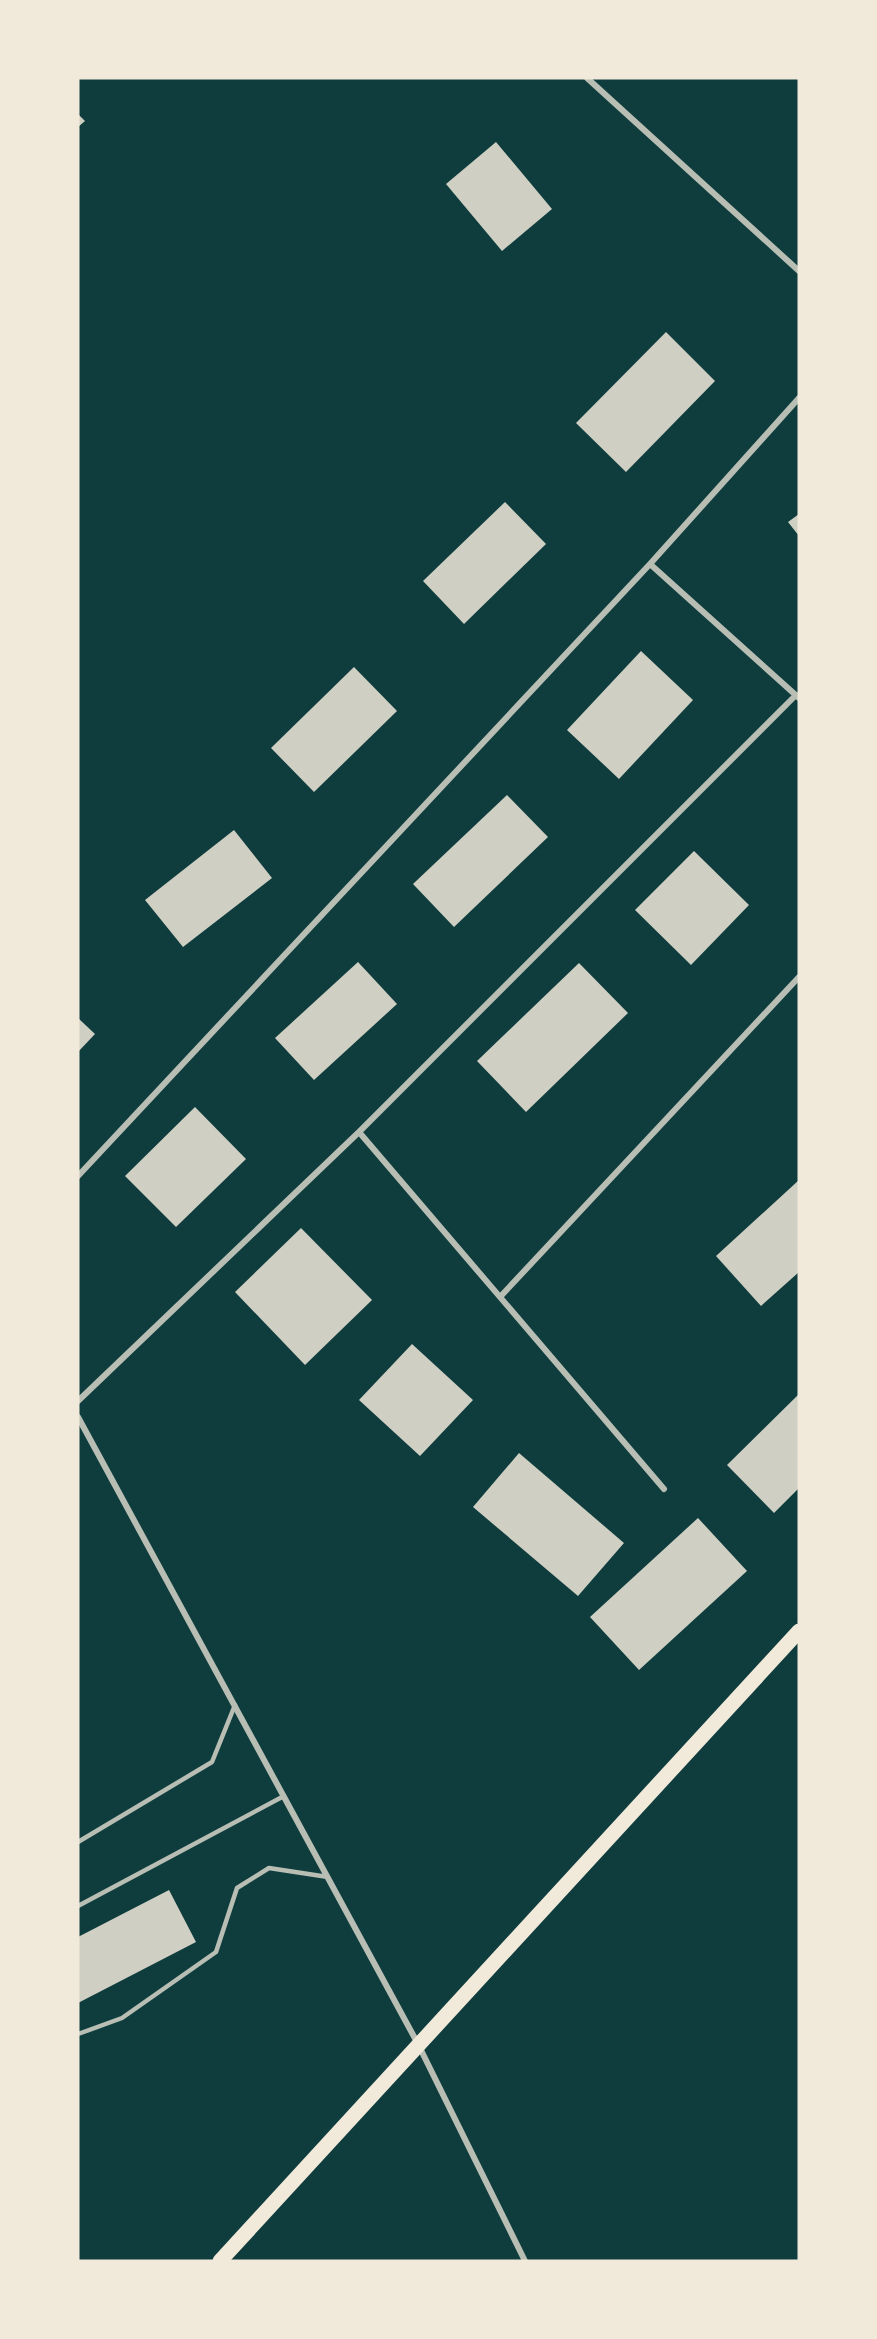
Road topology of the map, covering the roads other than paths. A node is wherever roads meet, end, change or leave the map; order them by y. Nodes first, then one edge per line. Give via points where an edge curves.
1 (587, 78) edge
2 (799, 272) edge
3 (799, 398) edge
4 (650, 564) junction
5 (797, 696) edge
6 (799, 977) edge
7 (359, 1132) junction
8 (78, 1176) edge
9 (500, 1297) junction
10 (78, 1401) edge
11 (78, 1417) edge
12 (663, 1489) dead end
13 (799, 1630) edge
14 (235, 1705) junction
15 (284, 1796) junction
16 (78, 1842) edge
17 (328, 1877) junction
18 (78, 1905) edge
19 (78, 2034) edge
20 (418, 2044) junction
21 (220, 2261) edge
22 (525, 2261) edge

1 - 2 street
3 - 4 street
4 - 5 street
4 - 8 street
5 - 7 street
6 - 9 street
7 - 9 street
7 - 10 street
9 - 12 street
11 - 14 street
13 - 20 main road
14 - 15 street
14 - 16 lane via 212,1762
15 - 17 street
15 - 18 lane
17 - 19 lane via 269,1868 237,1888 216,1952 122,2018
17 - 20 street
20 - 21 main road
20 - 22 street

